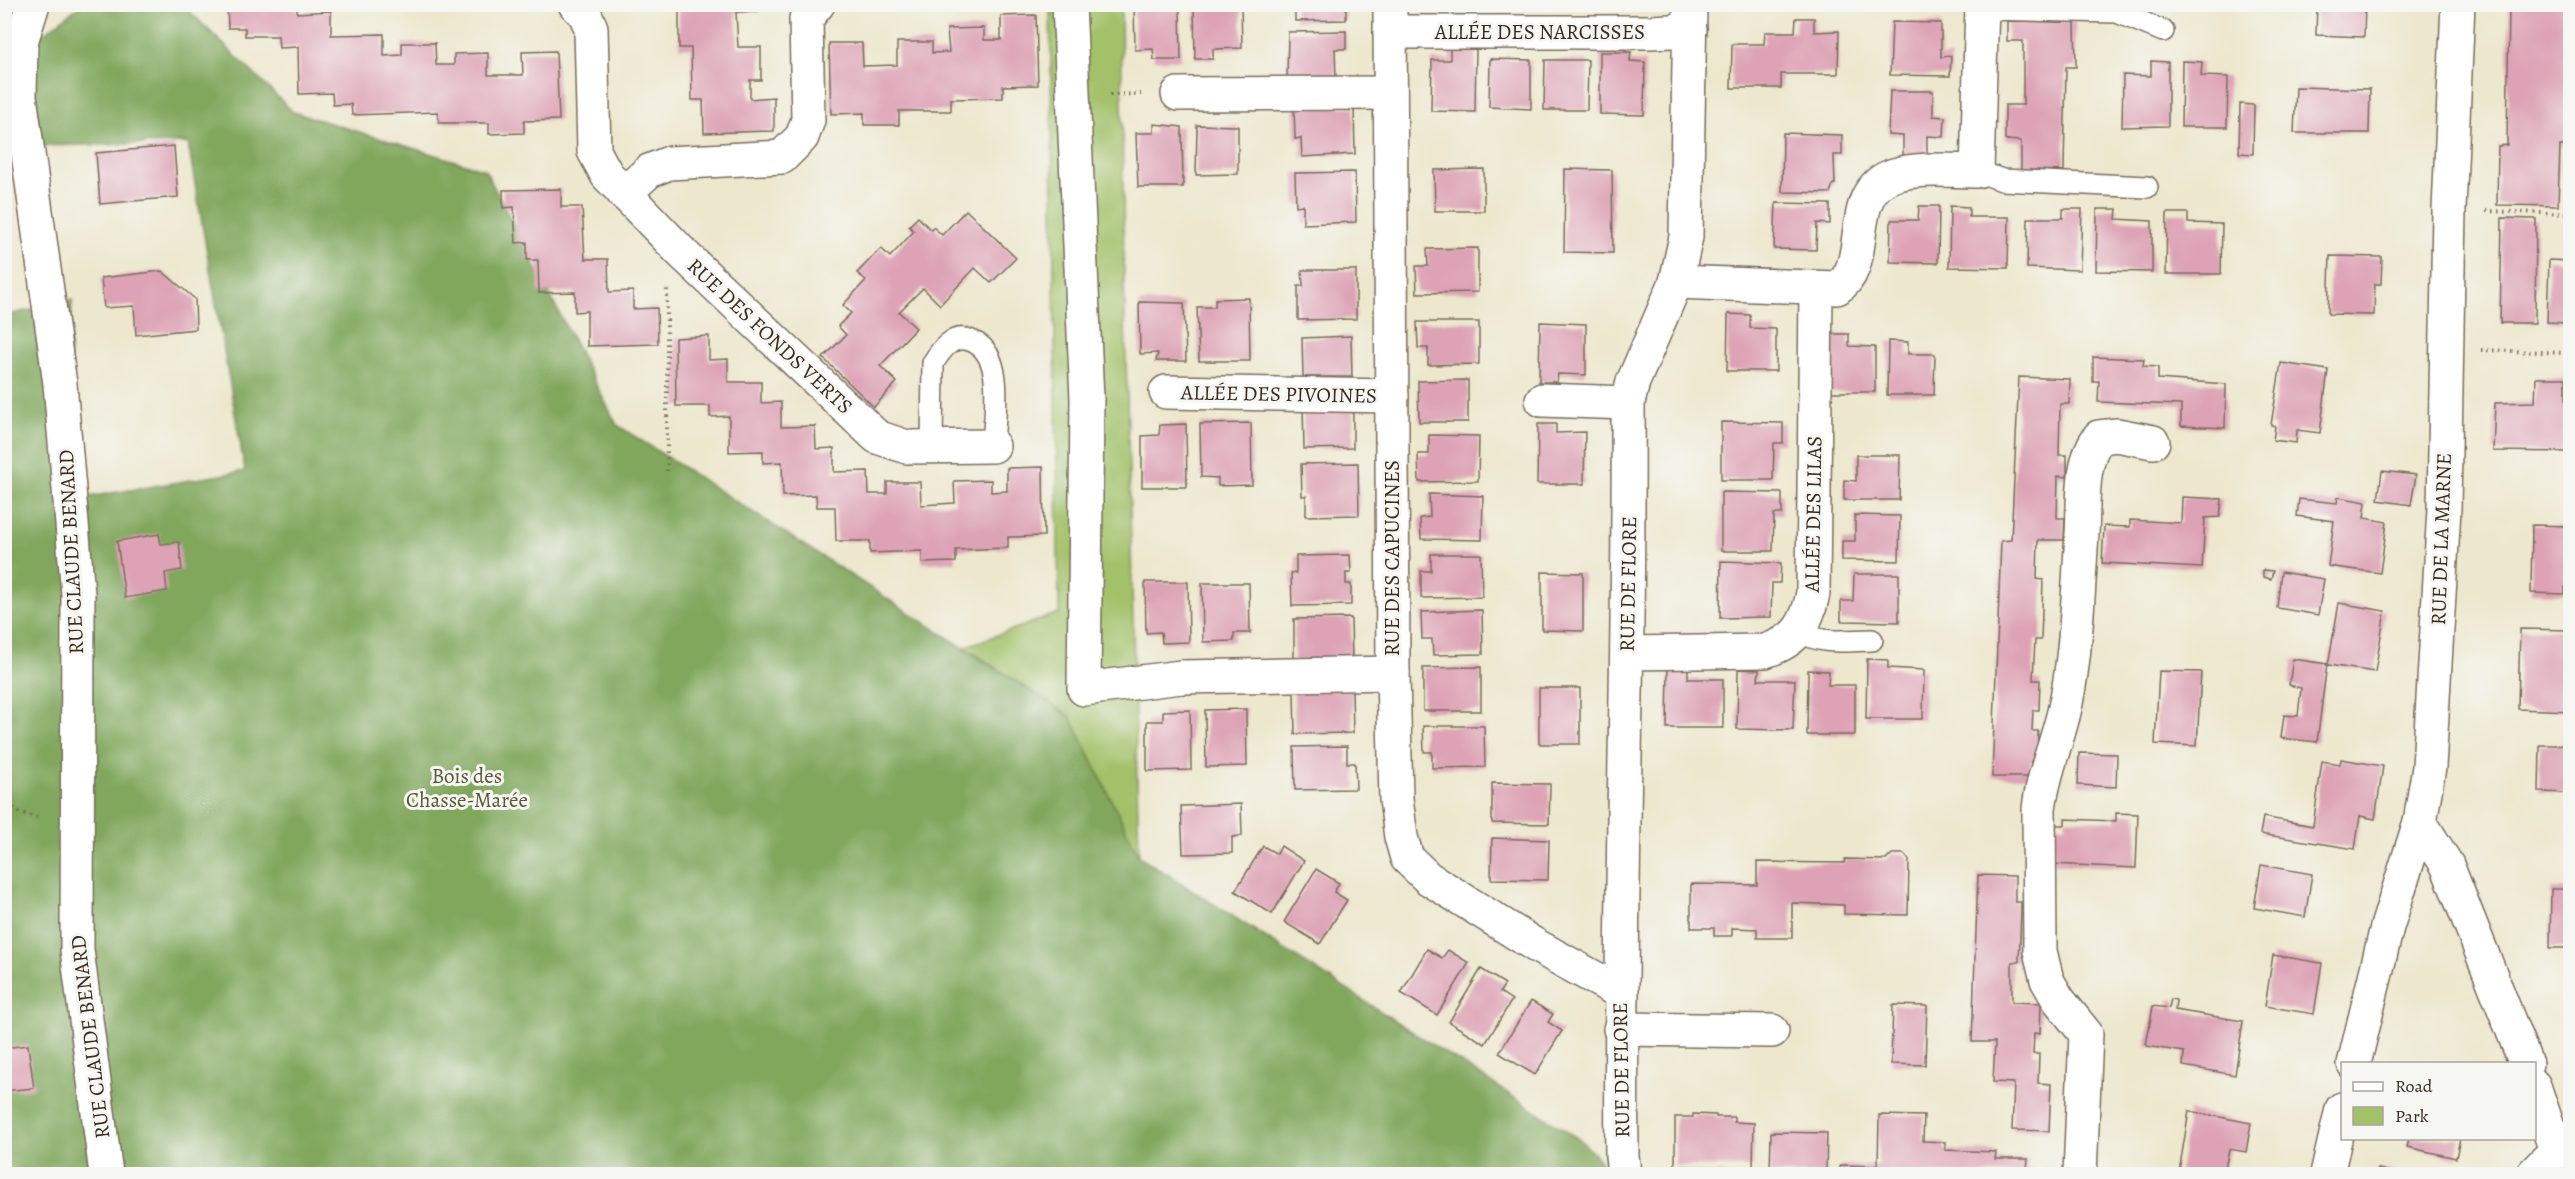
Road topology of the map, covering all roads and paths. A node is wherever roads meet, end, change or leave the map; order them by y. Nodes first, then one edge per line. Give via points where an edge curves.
1 (33, 4) edge
2 (575, 4) edge
3 (818, 4) edge
4 (1069, 4) edge
5 (2458, 4) edge
6 (1982, 7) edge
7 (1690, 17) edge
8 (1390, 18) edge
9 (2163, 31) dead end
10 (1390, 93) junction
11 (1178, 94) joint
12 (1073, 95) junction
13 (1977, 171) junction
14 (2147, 187) dead end
15 (624, 194) junction
16 (2449, 210) junction
17 (2571, 214) edge
18 (683, 254) junction
19 (1676, 282) junction
20 (1816, 288) junction
21 (2446, 349) junction
22 (2571, 353) edge
23 (1166, 392) dead end
24 (1392, 396) junction
25 (1542, 400) dead end
26 (1628, 403) junction
27 (2153, 442) dead end
28 (993, 446) joint
29 (932, 447) junction
30 (667, 471) dead end
31 (1799, 630) junction
32 (1872, 640) dead end
33 (1628, 653) junction
34 (1393, 674) junction
35 (2420, 822) junction
36 (1620, 992) junction
37 (1620, 1029) junction
38 (1772, 1031) dead end
39 (2354, 1062) edge
40 (2525, 1062) edge
41 (2536, 1088) edge
42 (2341, 1117) edge
43 (2564, 1153) edge
44 (106, 1174) edge
45 (1624, 1174) edge
46 (2080, 1174) edge
47 (2327, 1174) edge
48 (2533, 1174) edge

1 - 44 street, RUE CLAUDE BENARD via 21,42 20,96 60,384 78,594 77,950
2 - 15 street, RUE DES FONDS VERTS via 591,28 594,151 607,175
3 - 15 street via 806,19 808,120 802,137 782,157 669,163 649,171
4 - 12 street
5 - 16 street, RUE DE LA MARNE
6 - 9 lane via 2117,12
6 - 13 street
7 - 8 street, ALLÉE DES NARCISSES via 1651,32
7 - 19 street, RUE DE FLORE via 1688,218
8 - 10 street, RUE DES CAPUCINES
10 - 11 street
10 - 24 street, RUE DES CAPUCINES
11 - 12 path
12 - 34 street via 1087,399 1084,688 1181,677
13 - 14 lane via 2002,180
13 - 20 street via 1892,175 1868,198 1851,276 1837,288
15 - 18 street, RUE DES FONDS VERTS
16 - 17 path
16 - 21 street, RUE DE LA MARNE
18 - 29 street, RUE DES FONDS VERTS via 877,437 908,447
18 - 30 path via 667,281
19 - 20 street
19 - 26 street, RUE DE FLORE via 1633,382
20 - 31 street, ALLÉE DES LILAS via 1813,593 1808,617
21 - 22 path
21 - 35 street, RUE DE LA MARNE via 2444,509 2429,767
23 - 24 street, ALLÉE DES PIVOINES
24 - 34 street, RUE DES CAPUCINES
25 - 26 street
26 - 33 street, RUE DE FLORE
27 - 46 street via 2117,435 2099,437 2093,444 2086,474 2066,703 2041,788 2040,951 2047,980 2086,1034
28 - 29 street, RUE DES FONDS VERTS
28 - 29 lane, RUE DES FONDS VERTS via 994,366 987,352 964,338 951,341 933,363
31 - 32 lane via 1821,640
31 - 33 street, ALLÉE DES LILAS via 1782,646 1765,651
33 - 36 street, RUE DE FLORE
34 - 36 street, RUE DES CAPUCINES via 1396,799 1407,858 1428,878
35 - 39 street, RUE DE LA MARNE via 2387,927
35 - 40 street via 2447,865
36 - 37 street, RUE DE FLORE
37 - 38 street
37 - 45 street, RUE DE FLORE
41 - 43 street
42 - 47 street
43 - 48 street

